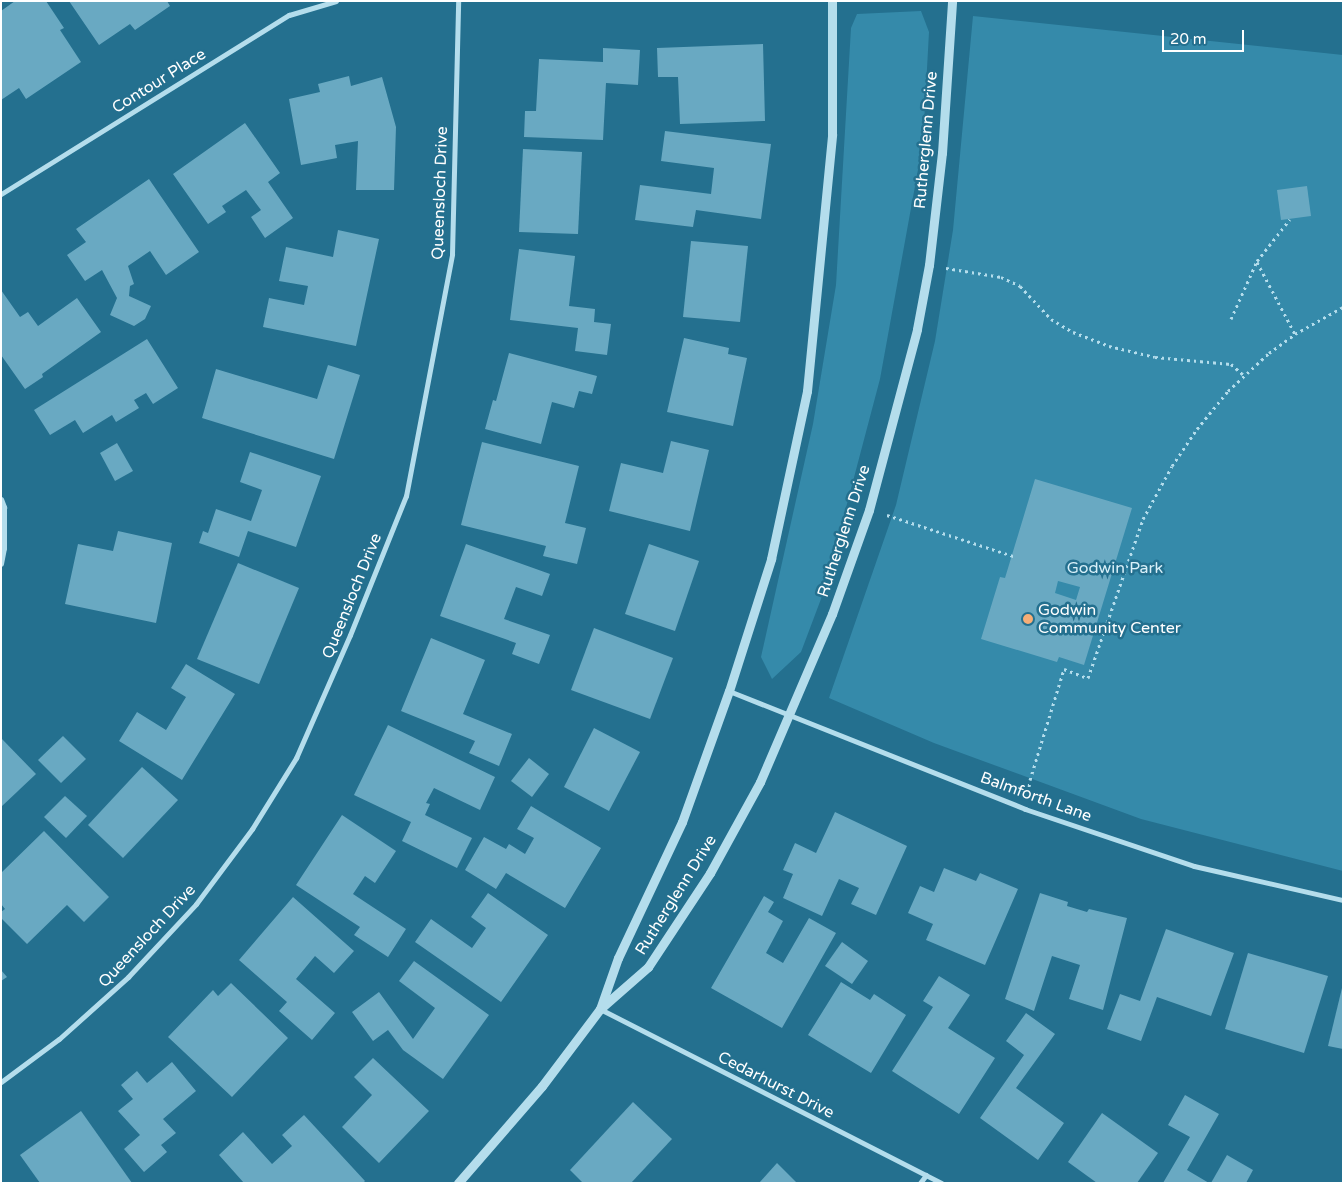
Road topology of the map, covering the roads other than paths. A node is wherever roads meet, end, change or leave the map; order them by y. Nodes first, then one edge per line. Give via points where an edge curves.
1 (336, 1) edge
2 (458, 1) edge
3 (832, 1) edge
4 (952, 1) edge
5 (1, 194) edge
6 (1, 499) edge
7 (1, 564) edge
8 (729, 691) junction
9 (789, 714) junction
10 (1343, 900) edge
11 (600, 1009) junction
12 (1, 1082) edge
13 (926, 1175) junction
14 (458, 1183) edge
15 (920, 1183) edge
16 (941, 1183) edge

1 - 5 street, Contour Place via 289,15
2 - 12 street, Queensloch Drive via 452,254 406,496 350,635 296,758 252,829 196,904 128,977 59,1039
3 - 8 street, Rutherglenn Drive via 832,134 807,391 771,559
4 - 9 street, Rutherglenn Drive via 942,153 929,265 917,329 870,510 832,614
6 - 7 street via 4,507
8 - 9 street, Balmforth Lane
8 - 11 street, Rutherglenn Drive via 682,822 618,958
9 - 10 street, Balmforth Lane via 1025,809 1194,866
9 - 11 street, Rutherglenn Drive via 760,782 710,873 648,968
11 - 13 street, Cedarhurst Drive
11 - 14 street, Rutherglenn Drive via 542,1086
13 - 15 street
13 - 16 street, Cedarhurst Drive

